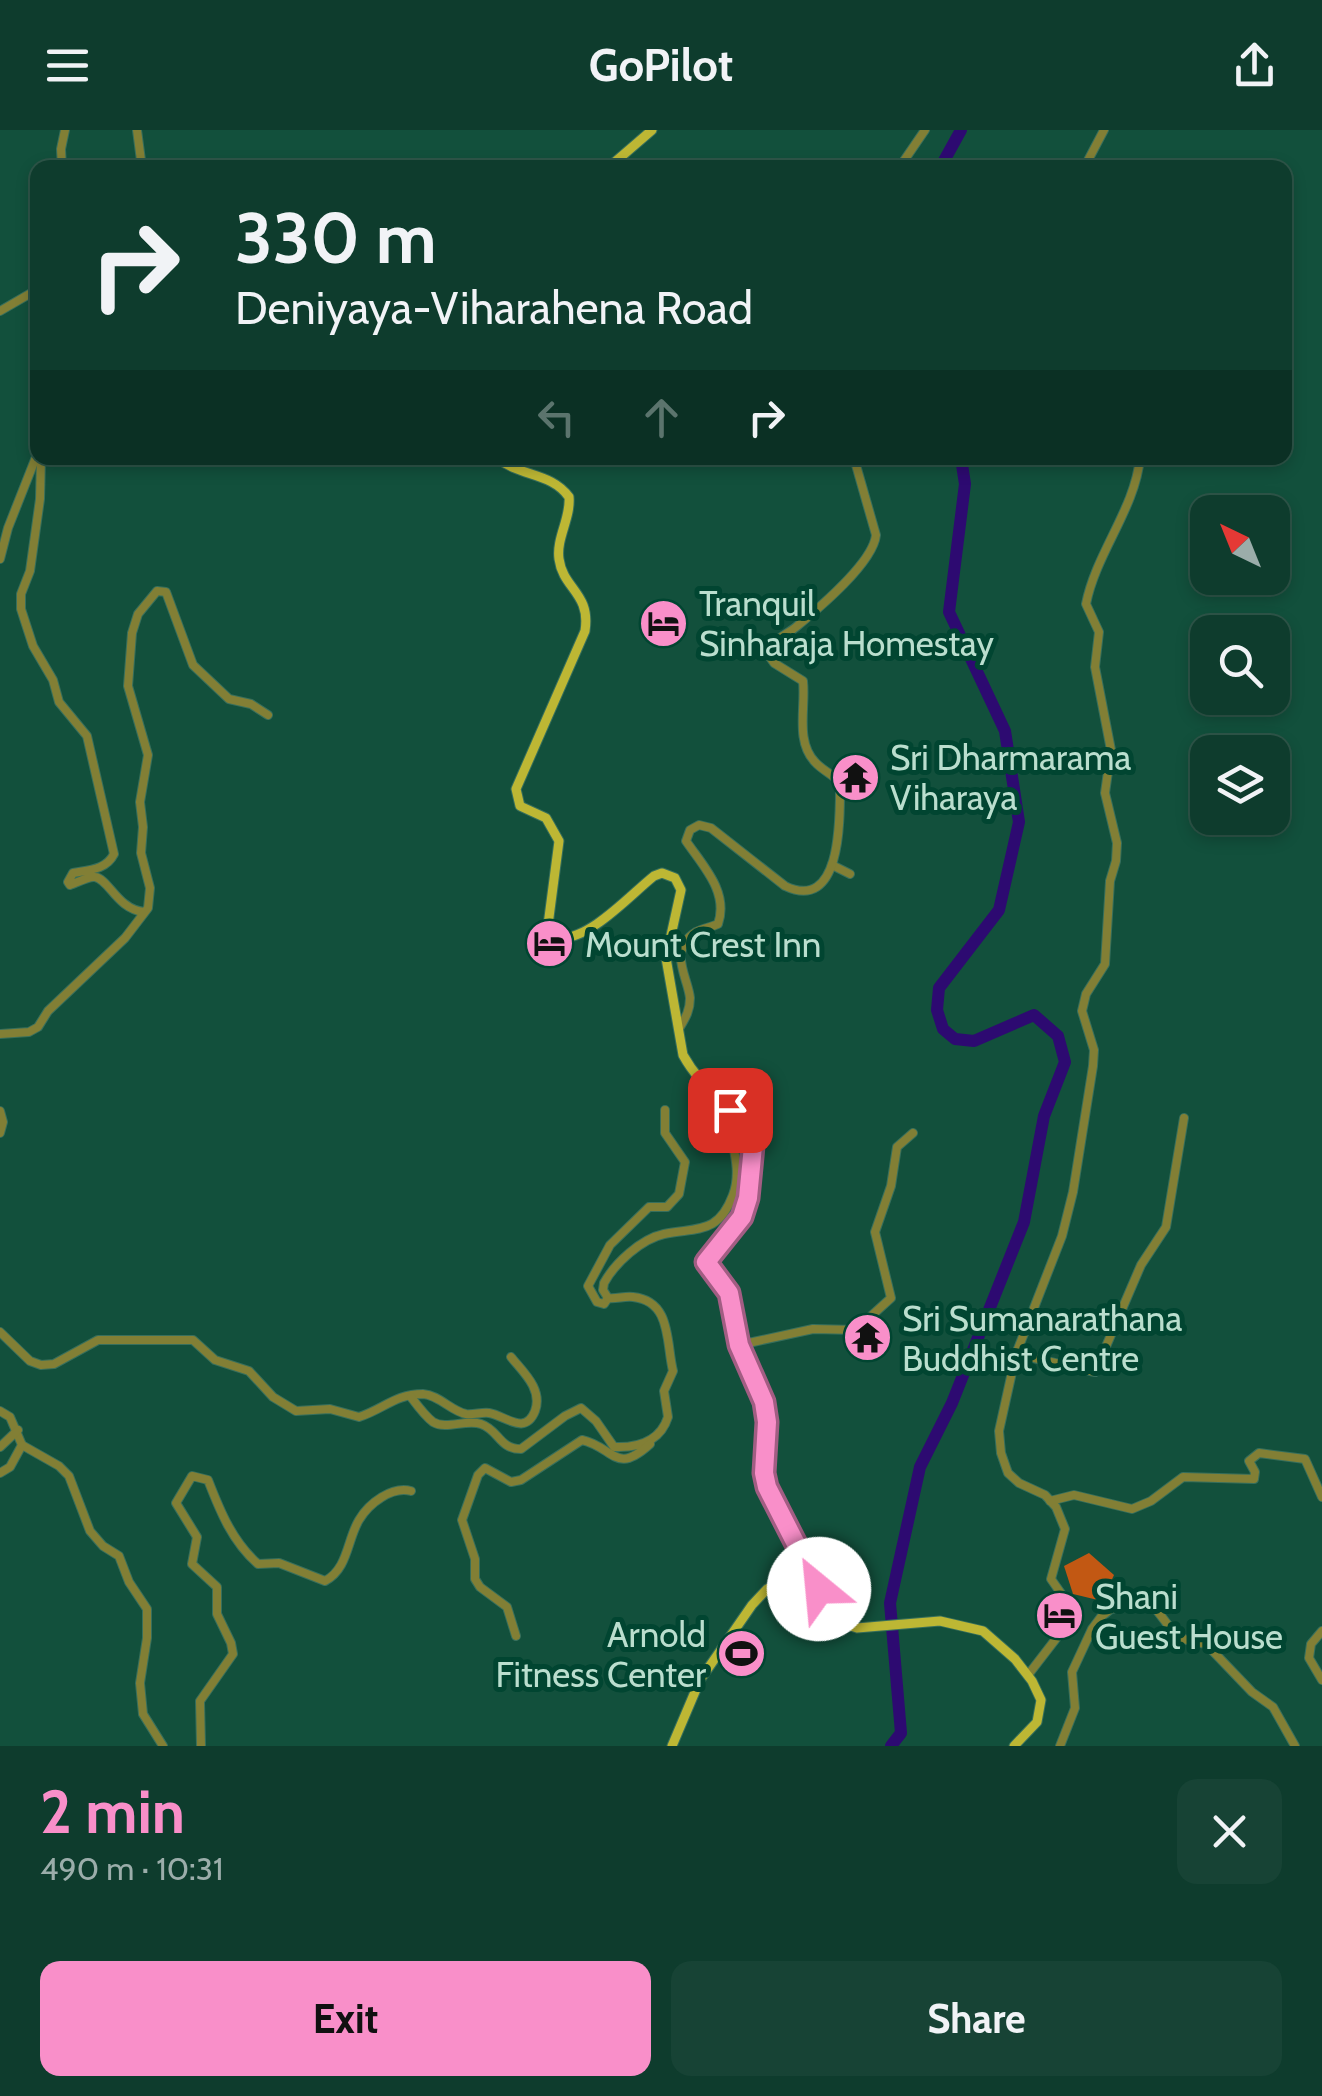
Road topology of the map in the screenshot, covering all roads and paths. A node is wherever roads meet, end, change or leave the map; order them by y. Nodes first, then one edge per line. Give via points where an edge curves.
1 (65, 130) edge
2 (137, 130) edge
3 (652, 130) edge
4 (925, 130) edge
5 (1104, 130) edge
6 (62, 160) edge
7 (141, 160) edge
8 (617, 160) edge
9 (904, 160) edge
10 (1088, 160) edge
11 (30, 294) edge
12 (0, 311) edge
13 (35, 465) edge
14 (39, 465) edge
15 (507, 465) edge
16 (856, 465) edge
17 (1138, 465) edge
18 (0, 560) edge
19 (268, 715) dead end
20 (832, 865) junction
21 (850, 874) dead end
22 (144, 912) junction
23 (680, 1028) junction
24 (0, 1034) edge
25 (665, 1110) dead end
26 (730, 1110) junction
27 (0, 1111) edge
28 (1184, 1118) dead end
29 (0, 1132) edge
30 (913, 1133) dead end
31 (608, 1298) junction
32 (0, 1332) edge
33 (739, 1345) junction
34 (1016, 1354) junction
35 (511, 1357) dead end
36 (411, 1397) junction
37 (0, 1411) edge
38 (18, 1430) junction
39 (655, 1436) junction
40 (22, 1445) junction
41 (0, 1447) edge
42 (0, 1472) edge
43 (411, 1491) dead end
44 (1322, 1497) edge
45 (1050, 1501) junction
46 (808, 1568) junction
47 (1322, 1630) edge
48 (516, 1636) dead end
49 (1028, 1675) junction
50 (1322, 1680) edge
51 (163, 1746) edge
52 (201, 1746) edge
53 (672, 1746) edge
54 (1014, 1746) edge
55 (1060, 1746) edge
56 (1295, 1746) edge

1 - 6 street
2 - 7 street
3 - 8 main road
4 - 9 street
5 - 10 street
11 - 12 street
13 - 18 street
14 - 22 street via 34,552 21,609 59,702 87,736 114,854 102,868 73,873 68,882 94,876 118,900
15 - 23 main road via 553,480 568,497 559,559 588,615 516,789 520,806 546,818 559,841 548,926 558,938 573,938 654,876 670,874 681,890 666,958
16 - 20 street via 875,544 767,654 804,682 802,738 814,761 840,784
17 - 34 street via 1086,604 1099,632 1095,667 1110,750 1105,793 1117,843 1105,964 1082,1011 1094,1050 1087,1112 1062,1236
19 - 22 street via 229,699 193,665 166,592 157,591 138,614 128,686 148,755 140,802 150,888
20 - 21 street
20 - 23 street via 820,886 798,893 711,828 699,824 690,830 686,841 719,893 722,910 718,924 697,931 681,954 690,994
22 - 24 street via 38,1027
23 - 26 main road via 689,1066
25 - 31 street via 665,1132 685,1162 679,1194 667,1207 649,1207 610,1245 588,1286 597,1302
26 - 31 street via 737,1177 722,1215 705,1229 665,1234 632,1251 604,1283
26 - 33 main road via 753,1146 748,1198 742,1217 706,1262 729,1293
27 - 29 street
28 - 34 street via 1166,1227 1141,1265 1095,1372
30 - 33 street via 898,1148 875,1232 891,1298 856,1330 813,1329
31 - 39 street via 640,1298 666,1320 674,1371 664,1391 668,1417
32 - 36 street via 42,1366 98,1340 193,1340 215,1360 250,1371 272,1397 296,1410 359,1417 394,1398
33 - 46 main road via 766,1410 767,1487
34 - 45 street via 1000,1453 1008,1473
35 - 36 street via 538,1400 534,1416 522,1424 464,1414 430,1395
36 - 39 street via 432,1422 483,1424 512,1449 581,1408 614,1447 632,1448
37 - 38 street
38 - 40 street
38 - 41 street
39 - 48 street via 624,1460 582,1440 521,1480 510,1482 485,1468 478,1475 462,1520 475,1579 508,1607
40 - 42 street
40 - 51 street via 69,1476 90,1531 119,1556 147,1609 143,1714
43 - 52 street via 388,1492 360,1518 342,1562 325,1581 279,1563 258,1564 224,1522 208,1480 192,1476 176,1503 197,1537 195,1570 217,1587 217,1614 232,1654 200,1701
44 - 45 street via 1305,1459 1259,1453 1249,1460 1254,1479 1183,1477 1132,1509 1074,1495
45 - 49 street via 1064,1529 1051,1579 1068,1614 1066,1627
46 - 49 main road via 846,1626 952,1622 983,1631
46 - 53 main road via 767,1589 752,1606 700,1680
47 - 50 street via 1309,1658
49 - 54 main road via 1041,1712
55 - 56 street via 1074,1708 1072,1672 1092,1629 1112,1609 1141,1603 1154,1608 1178,1638 1206,1644 1273,1707

